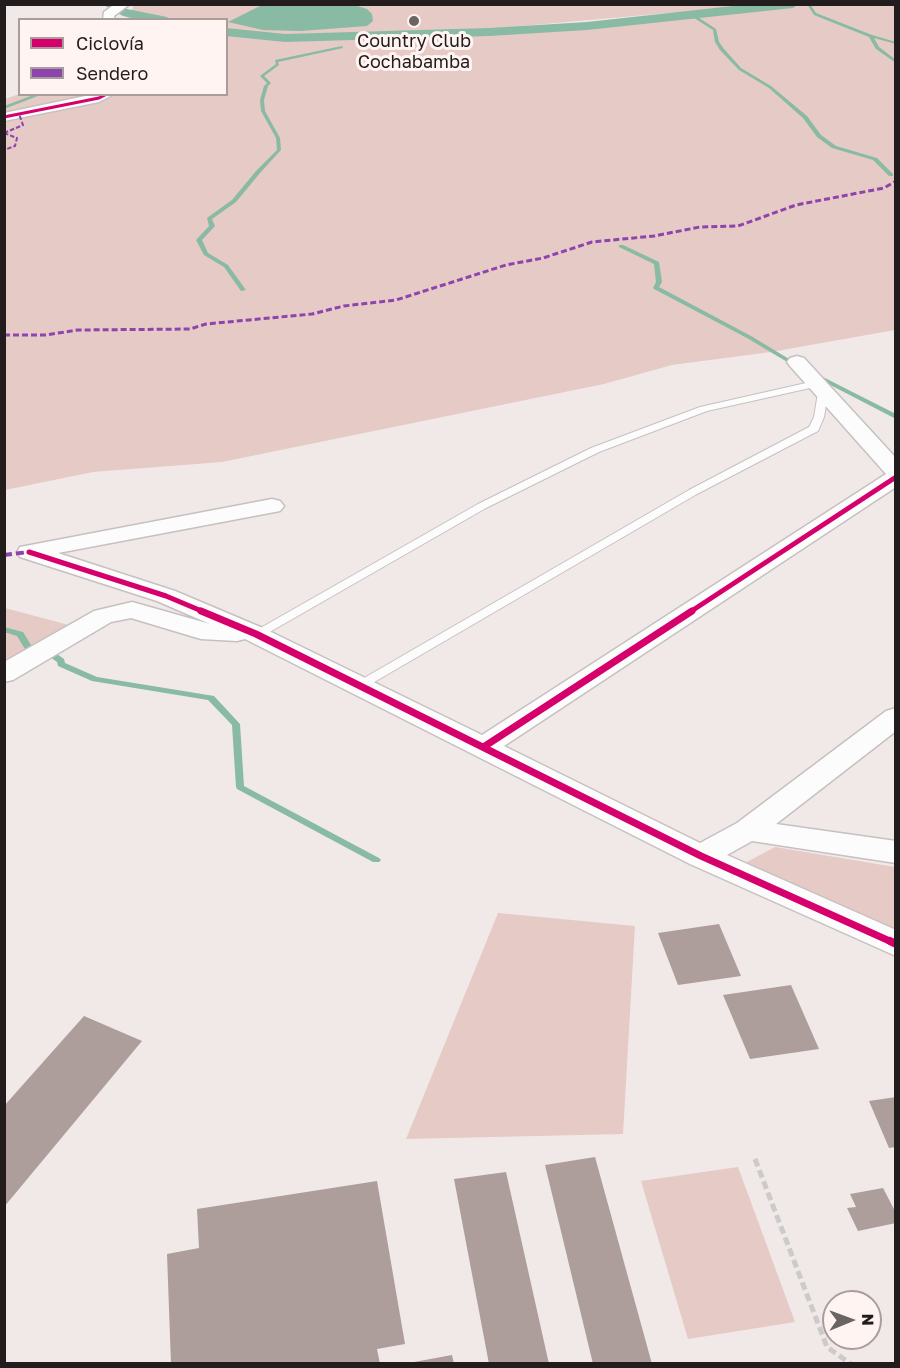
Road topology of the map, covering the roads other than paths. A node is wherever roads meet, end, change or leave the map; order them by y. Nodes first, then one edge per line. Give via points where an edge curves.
1 (103, 96) edge
2 (4, 117) edge
3 (797, 362) dead end
4 (819, 389) junction
5 (896, 472) edge
6 (896, 477) edge
7 (272, 506) dead end
8 (256, 634) junction
9 (4, 674) edge
10 (359, 685) junction
11 (896, 717) edge
12 (485, 746) junction
13 (748, 830) junction
14 (896, 852) edge
15 (701, 856) junction
16 (896, 944) edge

1 - 2 street
3 - 4 street
4 - 5 street
4 - 8 lane via 704,409 595,450 482,506
4 - 10 lane via 819,417 814,429 693,492
6 - 12 street
7 - 8 street via 29,552 166,596
8 - 9 street via 201,631 132,610 103,616
8 - 10 street
10 - 12 street
11 - 13 street
12 - 15 street
13 - 14 street
13 - 15 street
15 - 16 street

